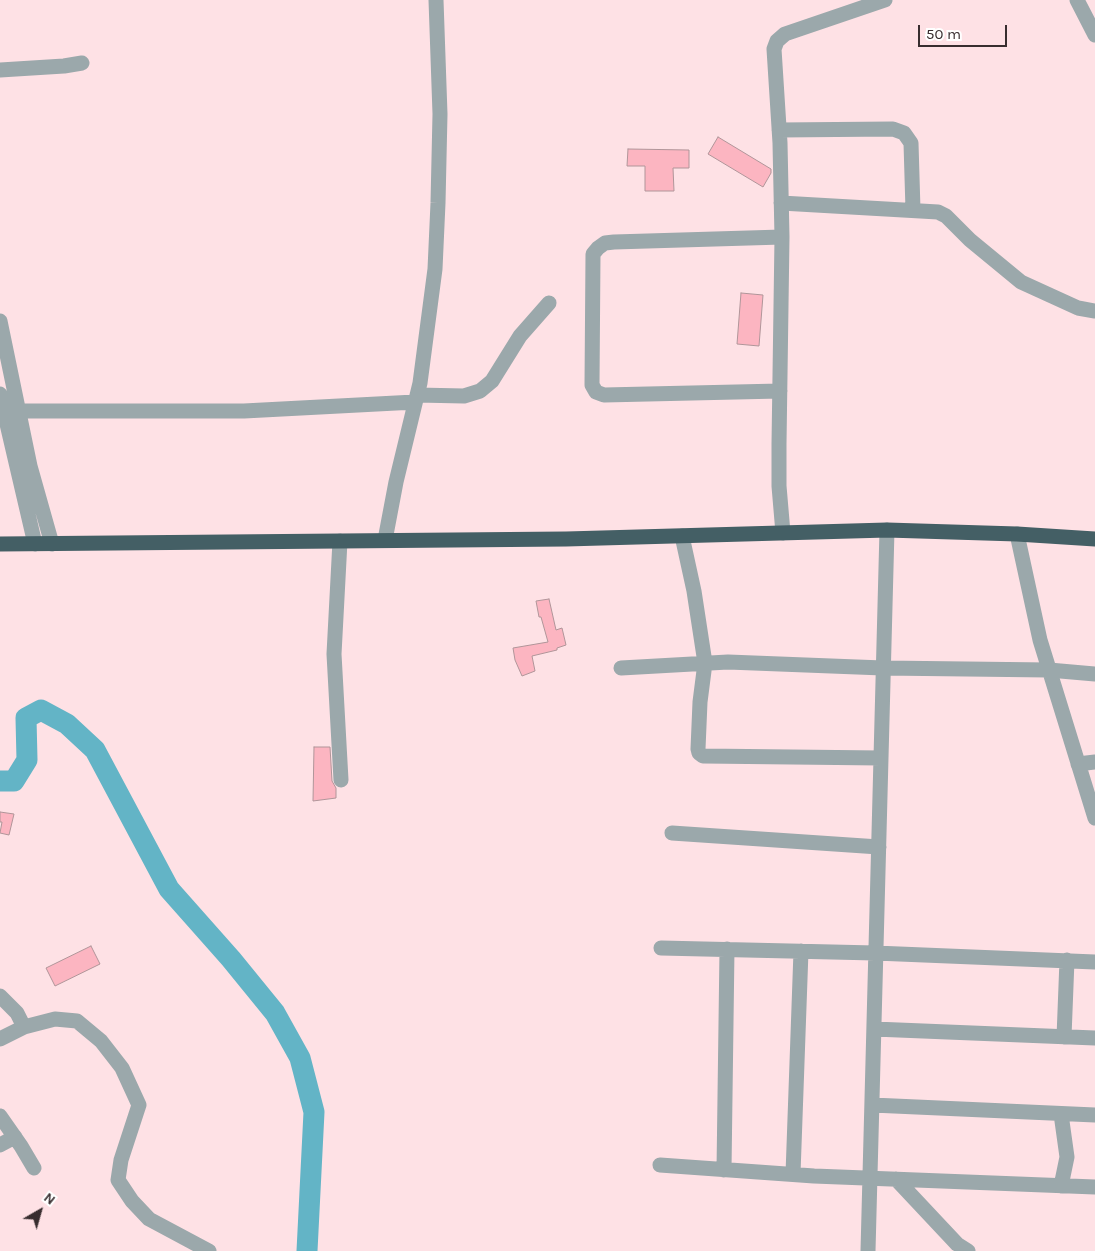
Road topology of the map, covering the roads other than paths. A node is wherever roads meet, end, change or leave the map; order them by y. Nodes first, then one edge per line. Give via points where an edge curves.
1 (436, 0) edge
2 (885, 0) edge
3 (1077, 0) edge
4 (1095, 35) edge
5 (82, 63) dead end
6 (0, 70) edge
7 (779, 130) junction
8 (781, 203) junction
9 (913, 210) junction
10 (782, 237) junction
11 (549, 303) dead end
12 (1095, 311) edge
13 (0, 321) edge
14 (780, 391) junction
15 (416, 398) junction
16 (6, 400) edge
17 (888, 530) junction
18 (784, 533) junction
19 (1017, 534) junction
20 (682, 536) junction
21 (1095, 539) edge
22 (386, 540) junction
23 (340, 541) junction
24 (0, 544) edge
25 (34, 544) junction
26 (52, 544) junction
27 (705, 663) junction
28 (621, 668) dead end
29 (883, 668) junction
30 (1049, 670) junction
31 (1095, 674) edge
32 (881, 758) junction
33 (1095, 762) edge
34 (1078, 764) junction
35 (341, 780) dead end
36 (1095, 818) edge
37 (672, 834) dead end
38 (879, 847) junction
39 (661, 948) dead end
40 (727, 949) junction
41 (800, 951) junction
42 (875, 953) junction
43 (1067, 960) junction
44 (1095, 962) edge
45 (0, 996) edge
46 (24, 1027) junction
47 (874, 1029) junction
48 (1064, 1036) junction
49 (1095, 1038) edge
50 (0, 1039) edge
51 (872, 1105) junction
52 (1061, 1114) junction
53 (1095, 1115) edge
54 (0, 1116) edge
55 (15, 1137) junction
56 (0, 1145) edge
57 (660, 1165) dead end
58 (34, 1168) dead end
59 (724, 1170) junction
60 (793, 1174) junction
61 (870, 1178) junction
62 (896, 1179) junction
63 (1061, 1186) junction
64 (1095, 1187) edge
65 (960, 1249) edge
66 (209, 1251) edge
67 (868, 1251) edge

1 - 15 street via 440,114 435,269
2 - 7 street via 785,34 777,41 774,49
3 - 4 street
5 - 6 street
7 - 8 street
7 - 9 street via 893,129 904,133 912,143
8 - 9 street
8 - 10 street
9 - 12 street via 938,212 946,216 1021,282 1078,308
10 - 14 street
10 - 14 street via 614,242 598,248 594,254 592,385 596,392 604,395
11 - 15 street via 520,336 492,381 480,391 464,396
13 - 16 street
14 - 18 street via 779,486
15 - 16 street via 244,411
15 - 22 street
16 - 25 street
16 - 26 street via 30,466
17 - 18 highway
17 - 19 highway
17 - 29 street
18 - 20 highway
19 - 21 highway
19 - 30 street
20 - 22 highway
20 - 27 street
22 - 23 highway
23 - 26 highway
23 - 35 street via 334,654
24 - 25 highway
25 - 26 highway
27 - 28 street
27 - 29 street
27 - 32 street via 698,749 703,756
29 - 30 street
29 - 32 street
30 - 31 street
30 - 34 street
32 - 38 street
33 - 34 street
34 - 36 street
37 - 38 street
38 - 42 street
39 - 40 street
40 - 41 street
40 - 59 street
41 - 42 street
41 - 60 street
42 - 43 street
42 - 47 street
43 - 44 street
43 - 48 street
45 - 46 street via 17,1012
46 - 50 street
46 - 66 street via 55,1019 77,1021 101,1042 122,1068 139,1105 121,1160 118,1180 149,1219
47 - 48 street
47 - 51 street
48 - 49 street
51 - 52 street
51 - 61 street
52 - 53 street
52 - 63 street via 1067,1158
54 - 55 street
55 - 56 street
55 - 58 street
57 - 59 street
59 - 60 street
60 - 61 street
61 - 62 street
61 - 67 street
62 - 63 street
62 - 65 street
63 - 64 street

